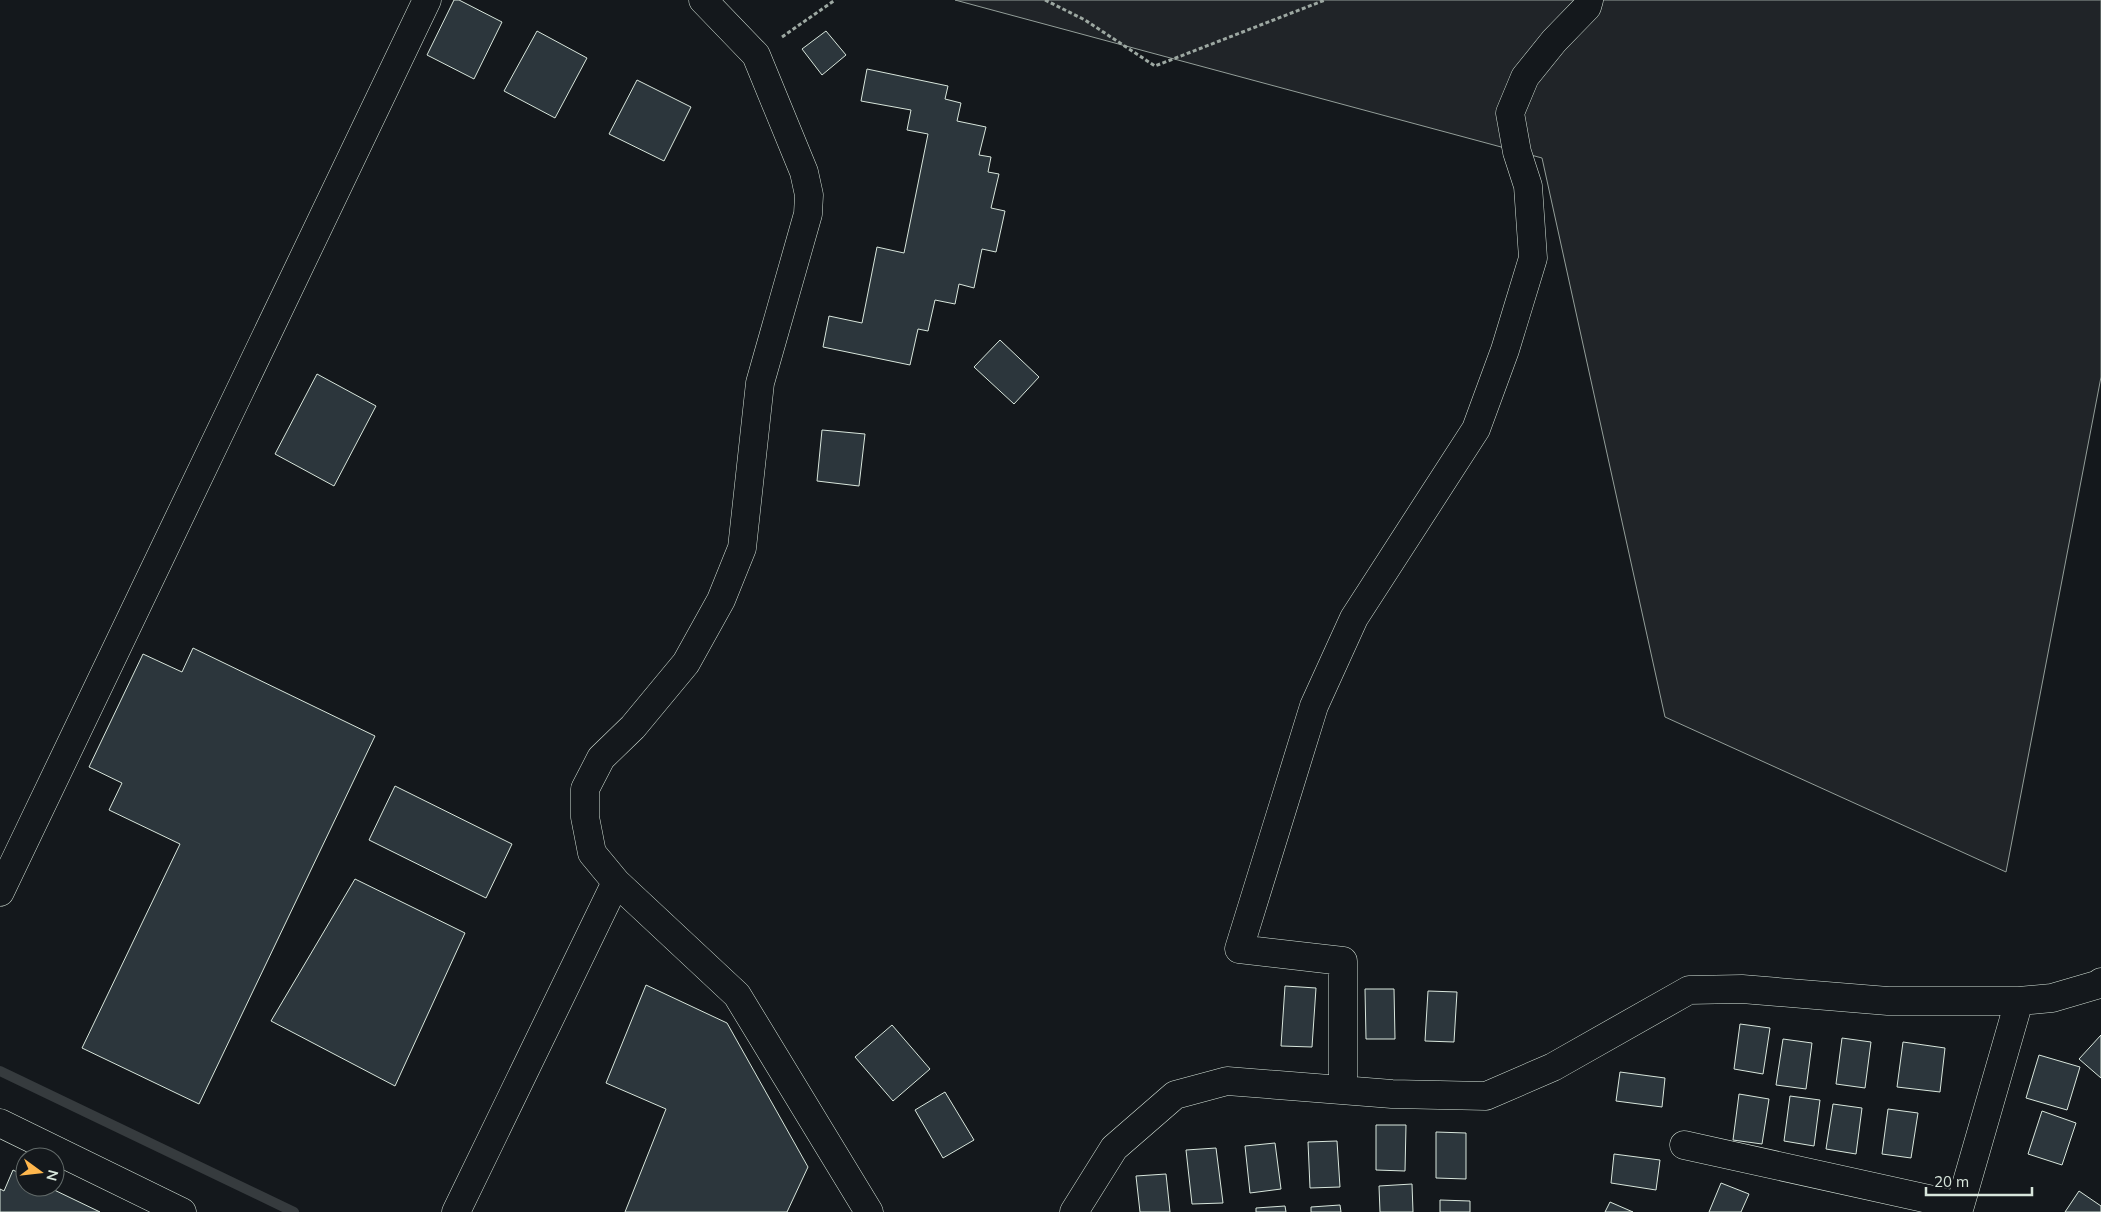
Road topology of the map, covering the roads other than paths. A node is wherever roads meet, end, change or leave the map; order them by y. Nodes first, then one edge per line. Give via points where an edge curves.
1 (427, 0) edge
2 (704, 0) edge
3 (1589, 0) edge
4 (616, 882) junction
5 (0, 892) edge
6 (2101, 982) edge
7 (2019, 1001) junction
8 (1342, 1090) junction
9 (0, 1123) edge
10 (1684, 1145) dead end
11 (1958, 1209) edge
12 (182, 1212) edge
13 (456, 1212) edge
14 (869, 1212) edge
15 (1074, 1212) edge

1 - 5 street
2 - 4 street via 756,55 804,172 809,195 808,214 760,383 742,548 721,600 686,663 633,727 601,758 585,789 585,816 592,854
3 - 8 street via 1525,77 1510,113 1517,152 1528,186 1533,258 1502,359 1476,429 1354,618 1314,706 1239,949 1343,962
4 - 13 street
4 - 14 street via 737,995
6 - 7 street via 2052,998
7 - 8 street via 1888,1002 1742,989 1689,990 1553,1067 1486,1096
7 - 11 street
8 - 15 street via 1227,1081 1175,1095 1114,1148
9 - 12 street
10 - 11 street

